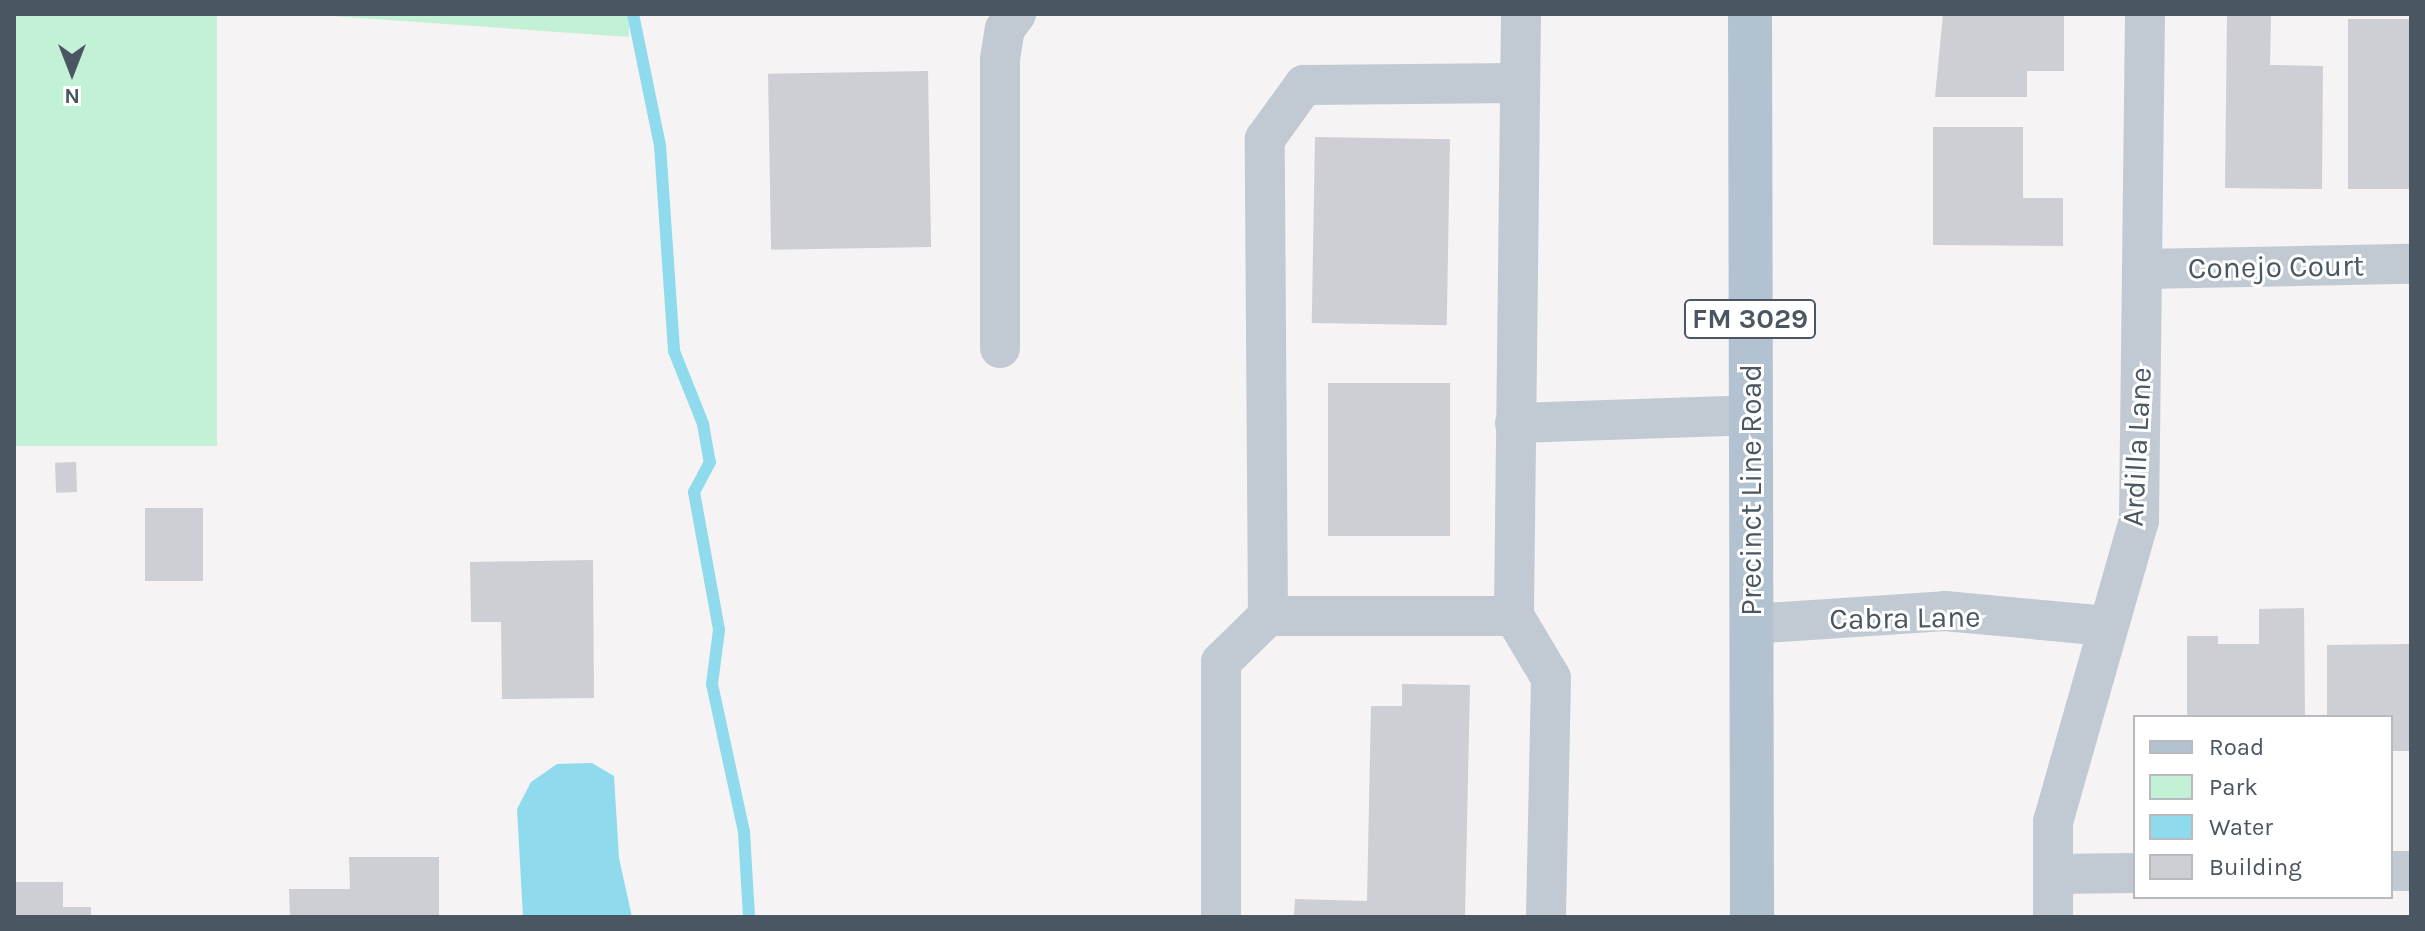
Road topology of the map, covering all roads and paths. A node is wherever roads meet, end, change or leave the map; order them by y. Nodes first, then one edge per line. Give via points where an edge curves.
1 (1016, 14) edge
2 (1521, 14) edge
3 (1750, 14) edge
4 (2145, 14) edge
5 (1520, 83) junction
6 (2411, 264) edge
7 (2142, 269) junction
8 (1000, 348) dead end
9 (1750, 415) junction
10 (1515, 423) junction
11 (1268, 616) junction
12 (1514, 616) junction
13 (1751, 624) junction
14 (2106, 626) junction
15 (2133, 873) edge
16 (2053, 874) junction
17 (1221, 917) edge
18 (1546, 917) edge
19 (1752, 917) edge
20 (2053, 917) edge

1 - 8 street via 1005,29 1000,59
2 - 5 street
3 - 9 main road, Precinct Line Road / FM 3029
4 - 7 street, Ardilla Lane
5 - 10 street
5 - 11 street via 1304,85 1265,139
6 - 7 street, Conejo Court
7 - 14 street, Ardilla Lane via 2139,521
9 - 10 street
9 - 13 main road, Precinct Line Road / FM 3029
10 - 12 street
11 - 12 street
11 - 17 street via 1221,662
12 - 18 street via 1551,678
13 - 14 street, Cabra Lane via 1945,611
13 - 19 main road, Precinct Line Road / FM 3029
14 - 16 street, Ardilla Lane via 2053,822
15 - 16 street
16 - 20 street, Ardilla Lane

